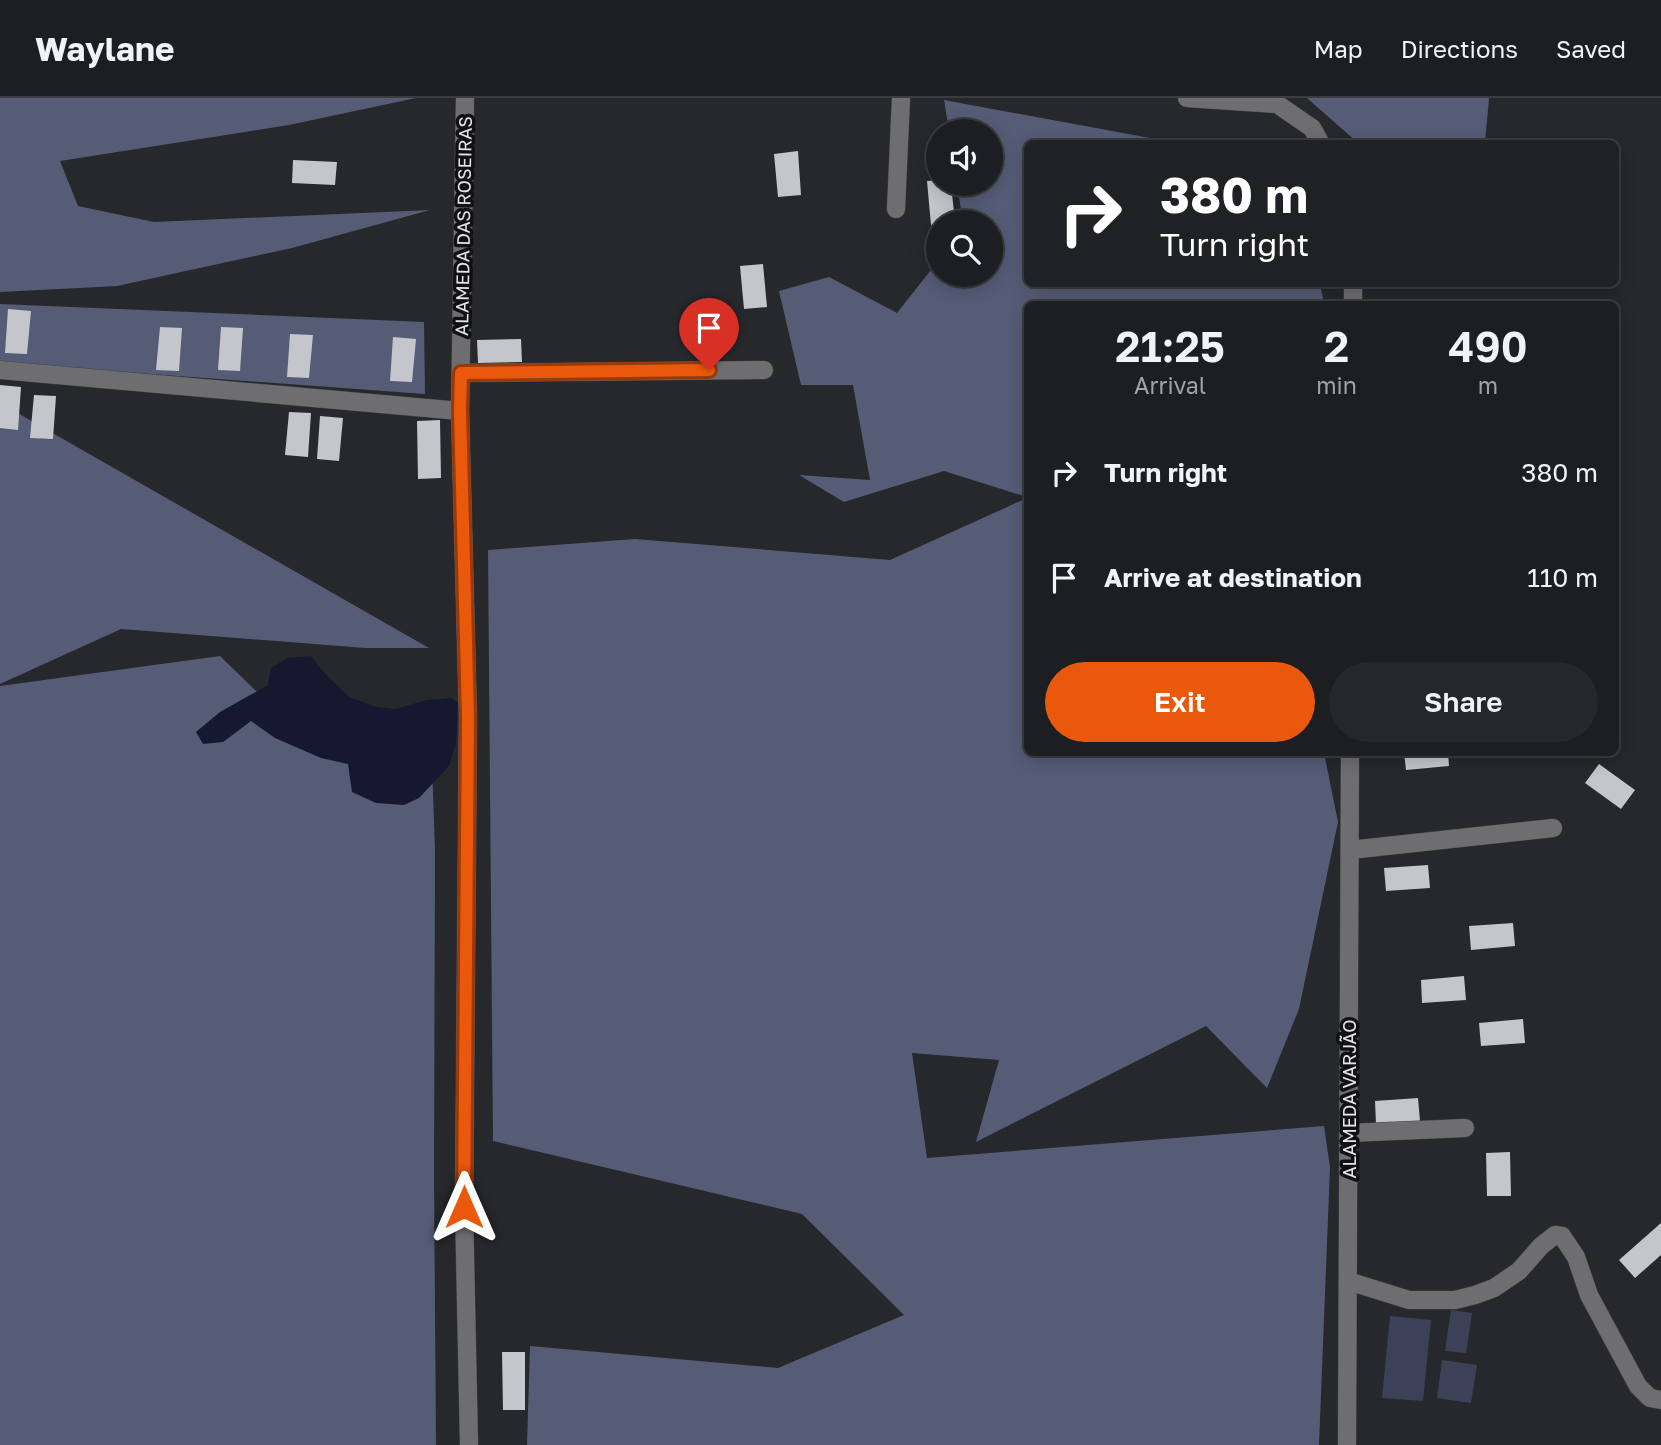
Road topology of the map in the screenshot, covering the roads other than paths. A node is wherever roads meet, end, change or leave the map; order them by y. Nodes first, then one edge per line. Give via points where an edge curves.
1 (465, 98) edge
2 (901, 98) edge
3 (1187, 98) edge
4 (1278, 101) edge
5 (1319, 140) edge
6 (896, 209) dead end
7 (0, 370) edge
8 (764, 370) dead end
9 (461, 373) junction
10 (460, 411) junction
11 (1350, 756) edge
12 (1553, 828) dead end
13 (1350, 850) junction
14 (1465, 1128) dead end
15 (1349, 1133) junction
16 (1348, 1281) junction
17 (1661, 1400) edge
18 (469, 1445) edge
19 (1347, 1445) edge

1 - 9 street, ALAMEDA DAS ROSEIRAS
2 - 6 street
3 - 4 street
4 - 5 street via 1312,128
7 - 10 street
8 - 9 street
9 - 10 street, ALAMEDA DAS ROSEIRAS
10 - 18 street, ALAMEDA DAS ROSEIRAS via 468,717 464,1207
11 - 13 street, ALAMEDA VARJÃO
12 - 13 street
13 - 15 street, ALAMEDA VARJÃO
14 - 15 street
15 - 16 street, ALAMEDA VARJÃO
16 - 17 street via 1409,1300 1455,1300 1494,1288 1519,1271 1555,1235 1562,1236 1638,1386 1650,1398
16 - 19 street, ALAMEDA VARJÃO

